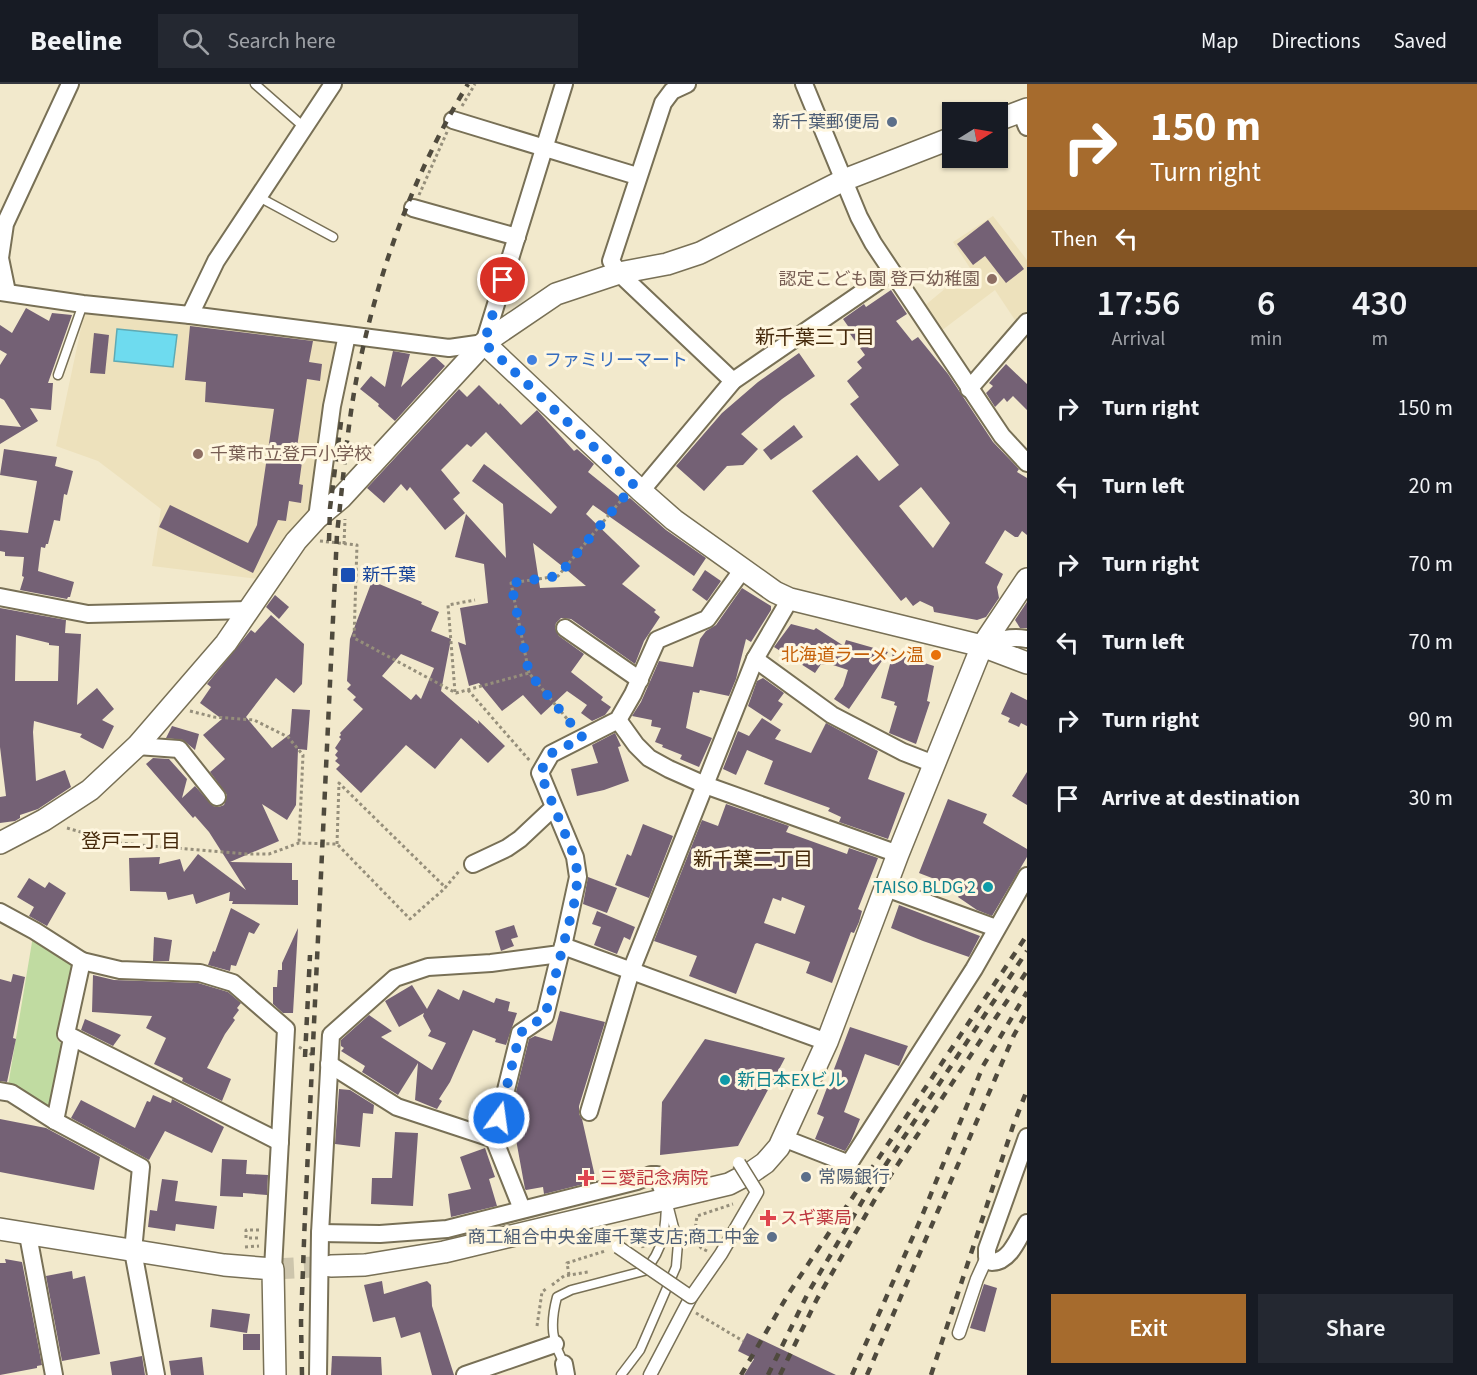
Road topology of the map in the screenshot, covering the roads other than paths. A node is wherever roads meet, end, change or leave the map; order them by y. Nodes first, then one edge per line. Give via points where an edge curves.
1 (70, 84) edge
2 (255, 84) edge
3 (333, 84) edge
4 (564, 84) edge
5 (804, 84) edge
6 (677, 86) edge
7 (1025, 116) edge
8 (1008, 119) edge
9 (453, 120) road end
10 (305, 128) junction
11 (942, 142) edge
12 (544, 148) junction
13 (637, 176) junction
14 (844, 180) junction
15 (257, 196) junction
16 (413, 208) road end
17 (333, 237) dead end
18 (517, 237) junction
19 (892, 272) junction
20 (619, 273) junction
21 (2, 295) edge
22 (83, 304) junction
23 (190, 315) junction
24 (1027, 322) edge
25 (347, 335) junction
26 (484, 343) junction
27 (58, 375) dead end
28 (733, 381) junction
29 (969, 389) junction
30 (1027, 463) edge
31 (637, 488) junction
32 (317, 518) junction
33 (743, 569) junction
34 (1027, 579) edge
35 (0, 597) edge
36 (790, 599) junction
37 (249, 610) junction
38 (565, 628) dead end
39 (1027, 639) edge
40 (982, 646) junction
41 (755, 659) junction
42 (1027, 663) edge
43 (640, 680) junction
44 (618, 720) junction
45 (137, 746) junction
46 (934, 764) junction
47 (705, 786) junction
48 (217, 797) dead end
49 (553, 808) junction
50 (0, 843) edge
51 (898, 854) junction
52 (473, 864) road end
53 (1027, 876) edge
54 (886, 888) junction
55 (0, 912) edge
56 (996, 928) junction
57 (562, 950) junction
58 (82, 961) junction
59 (631, 971) junction
60 (72, 1038) junction
61 (827, 1042) junction
62 (329, 1064) junction
63 (0, 1091) edge
64 (589, 1112) dead end
65 (55, 1121) junction
66 (1027, 1137) edge
67 (783, 1138) junction
68 (494, 1139) junction
69 (280, 1142) junction
70 (740, 1163) dead end
71 (666, 1199) junction
72 (522, 1209) junction
73 (1027, 1223) edge
74 (0, 1229) edge
75 (320, 1233) junction
76 (28, 1235) junction
77 (618, 1247) road end
78 (133, 1251) junction
79 (987, 1257) junction
80 (331, 1266) tunnel mouth
81 (273, 1269) junction
82 (691, 1298) junction
83 (959, 1333) dead end
84 (555, 1344) junction
85 (568, 1371) edge
86 (54, 1375) edge
87 (156, 1375) edge
88 (275, 1375) edge
89 (318, 1375) edge
90 (465, 1375) edge
91 (621, 1375) edge
92 (650, 1375) edge

1 - 21 street via 5,224 0,258
2 - 10 lane
3 - 10 street
4 - 12 street
5 - 14 street
6 - 13 street via 663,103
7 - 8 street
9 - 12 street
10 - 15 street
11 - 14 street
12 - 13 street
12 - 18 street
13 - 20 street via 610,261
14 - 19 street via 859,217
14 - 20 street via 700,253
15 - 17 lane
15 - 23 street via 216,261
16 - 18 street
18 - 26 street
19 - 28 street
19 - 29 street
20 - 26 street via 556,294
20 - 28 street
21 - 22 street
22 - 23 street
22 - 27 lane
23 - 25 street
24 - 29 street
25 - 26 street via 449,348
25 - 32 street via 332,406
26 - 31 street
26 - 32 street via 341,498
28 - 31 street
29 - 30 street via 1002,436
31 - 33 street
32 - 37 street
33 - 36 street
33 - 43 street via 707,619 657,640
34 - 40 street
35 - 37 street via 88,614
36 - 40 street
36 - 41 street
37 - 45 street via 226,643
38 - 43 street
39 - 40 street via 998,639
40 - 42 street
40 - 46 street
41 - 46 street via 832,715
41 - 47 street
43 - 44 street
44 - 47 street via 649,758
44 - 49 street via 550,754 540,773
45 - 48 street via 179,749
45 - 50 street via 90,790
46 - 51 street
47 - 51 street
47 - 59 street
49 - 52 street via 520,839
49 - 57 street via 575,858 578,877
51 - 54 street
53 - 56 street
54 - 56 street
54 - 61 street
55 - 58 street
56 - 67 street via 974,969 850,1162
57 - 59 street
57 - 62 street via 491,963 428,967 395,978 331,1035
57 - 68 street via 545,1016 520,1033
58 - 60 street via 66,1034
58 - 69 street via 120,970 200,973 233,983 286,1029
59 - 61 street
59 - 64 street
60 - 65 street
60 - 69 street
61 - 67 street
62 - 68 street via 397,1107
62 - 75 street
63 - 65 street via 11,1093
65 - 78 street via 141,1167
66 - 79 street
67 - 71 street via 765,1162 729,1184
68 - 72 street
69 - 81 street via 270,1234
70 - 82 street, bridge via 757,1192
71 - 72 street via 657,1175 651,1175
71 - 80 street via 444,1252 365,1265
71 - 84 lane via 666,1228 651,1264 644,1271 557,1297 552,1324
71 - 91 lane via 678,1243 676,1267 640,1350
72 - 75 street via 447,1229
73 - 79 street via 1006,1258 992,1262
74 - 76 street
75 - 89 street
76 - 78 street
76 - 86 street
77 - 82 street, bridge
78 - 81 street
78 - 87 street
79 - 83 street
81 - 88 street
82 - 92 street
84 - 85 lane
84 - 90 street

